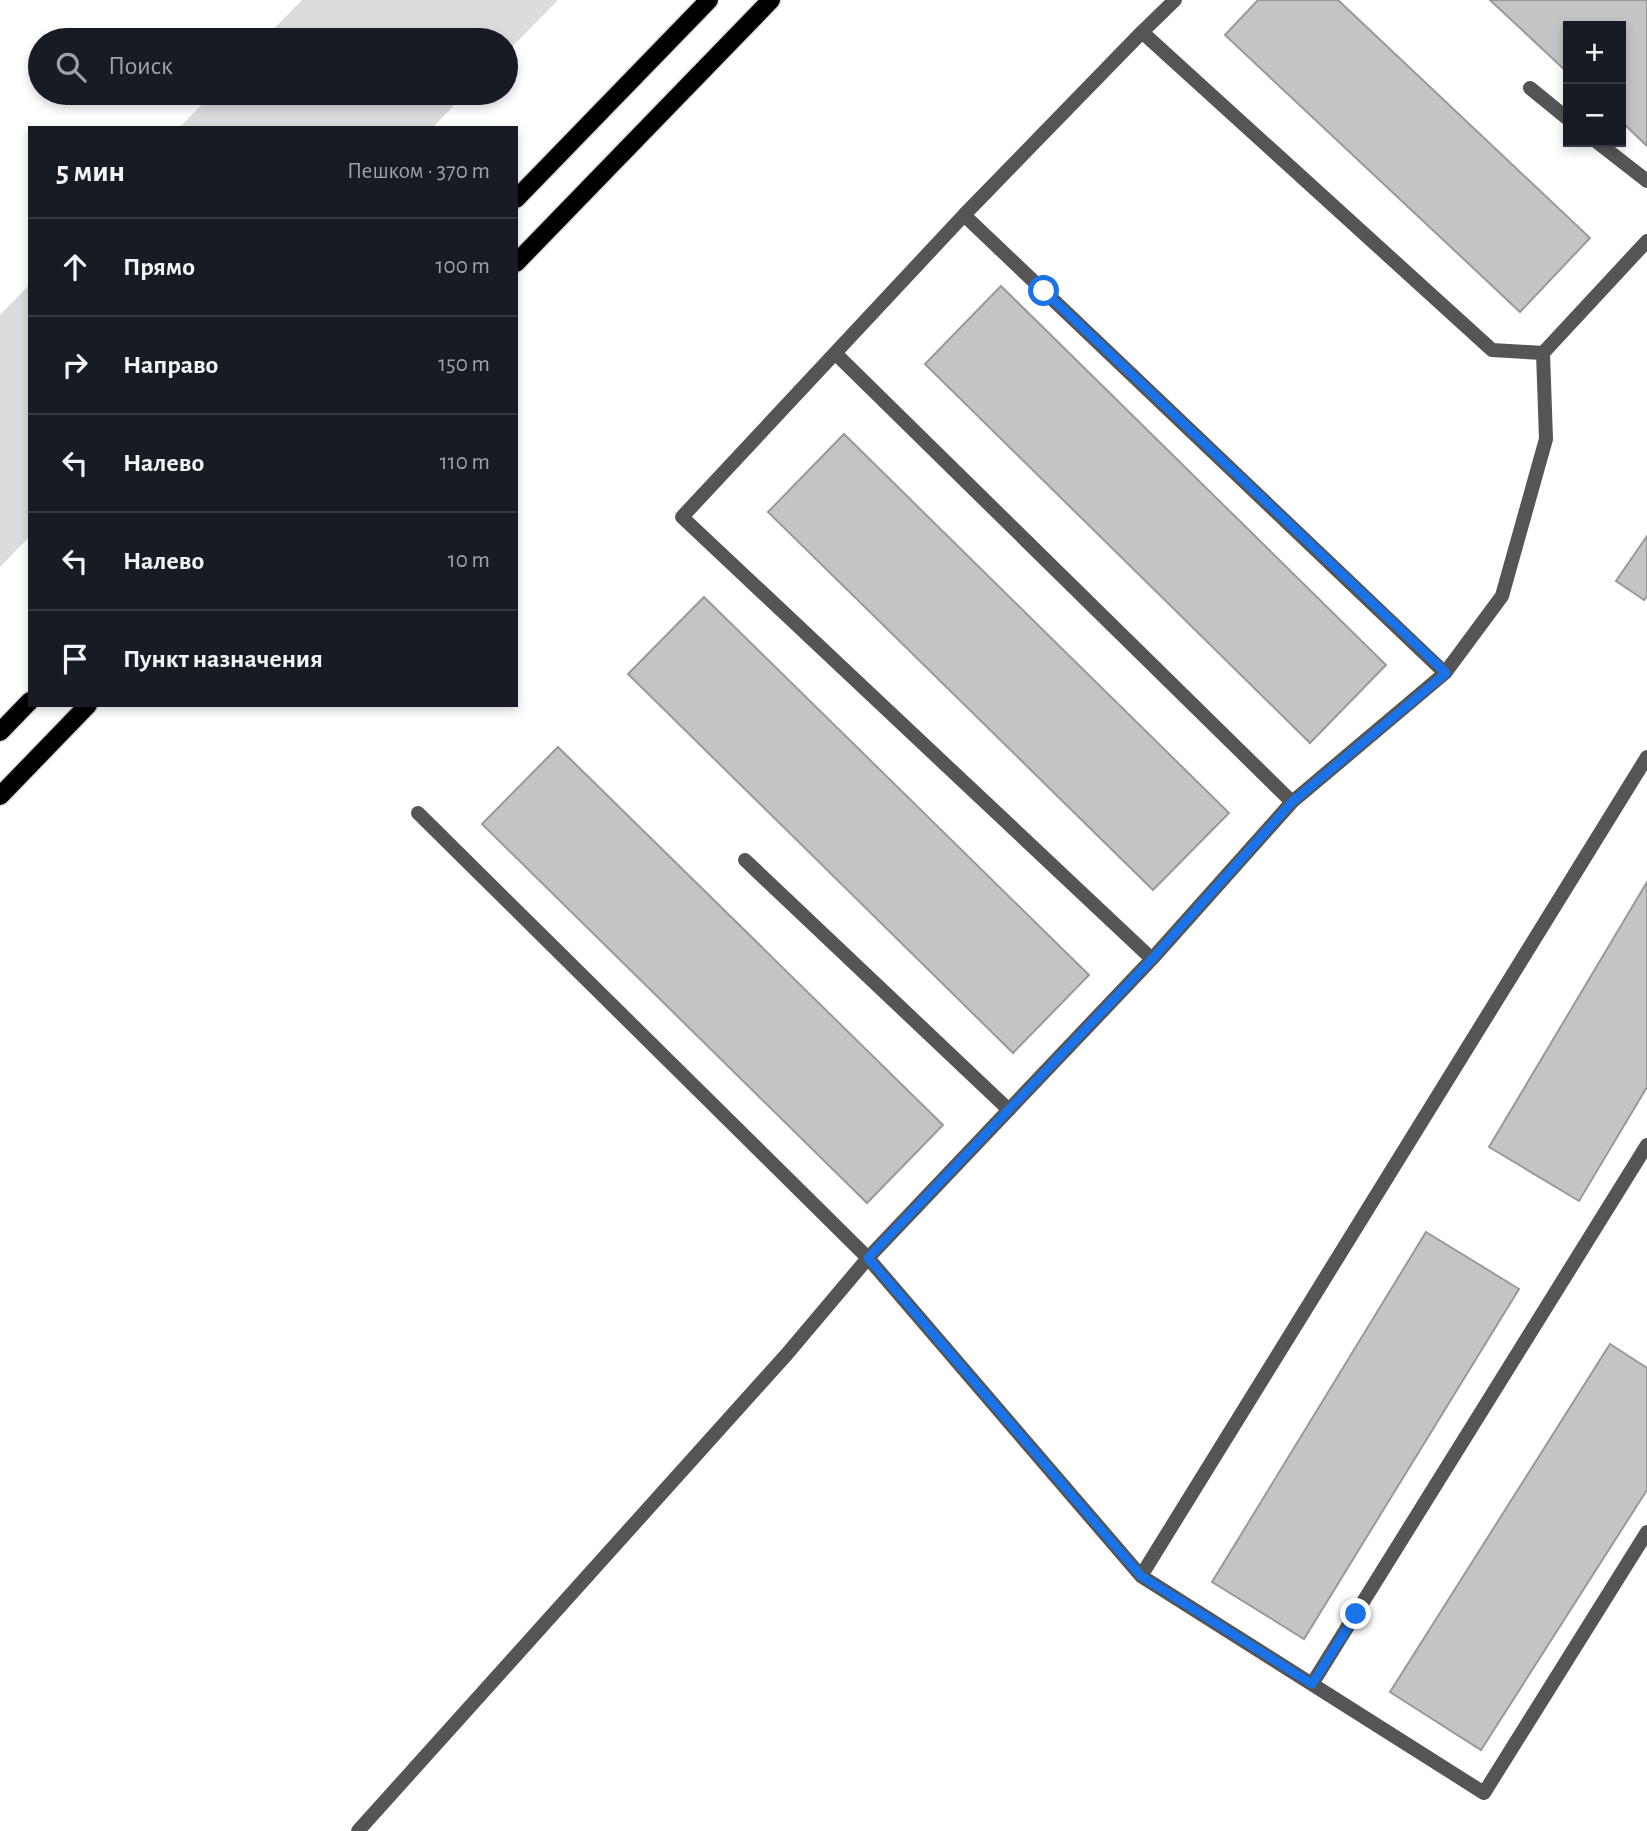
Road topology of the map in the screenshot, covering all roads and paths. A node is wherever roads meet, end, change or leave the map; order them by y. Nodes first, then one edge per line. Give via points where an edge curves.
1 (709, 0) edge
2 (771, 0) edge
3 (1175, 0) edge
4 (1142, 32) junction
5 (1530, 88) dead end
6 (1563, 115) edge
7 (1603, 147) edge
8 (1647, 181) edge
9 (518, 197) edge
10 (964, 215) junction
11 (1647, 241) edge
12 (518, 261) edge
13 (1543, 353) junction
14 (835, 354) junction
15 (1446, 673) junction
16 (28, 703) edge
17 (86, 707) edge
18 (0, 732) edge
19 (1647, 757) edge
20 (0, 796) edge
21 (1292, 802) junction
22 (418, 813) dead end
23 (744, 860) dead end
24 (1152, 959) junction
25 (1009, 1110) junction
26 (1647, 1145) edge
27 (868, 1258) junction
28 (1647, 1532) edge
29 (1141, 1576) junction
30 (1312, 1684) junction
31 (358, 1831) edge

1 - 9 main road
2 - 12 main road
3 - 4 lane
4 - 10 lane
4 - 13 lane via 1492,350
5 - 6 lane
7 - 8 lane
10 - 14 lane
10 - 15 lane
11 - 13 lane
13 - 15 lane via 1546,439 1502,596
14 - 21 lane
14 - 24 lane via 682,517
15 - 21 lane
16 - 18 main road
17 - 20 main road
19 - 29 lane
21 - 24 lane
22 - 27 lane
23 - 25 lane
24 - 25 lane
25 - 27 lane
26 - 30 lane
27 - 29 lane
27 - 31 lane
28 - 30 lane via 1484,1793
29 - 30 lane

